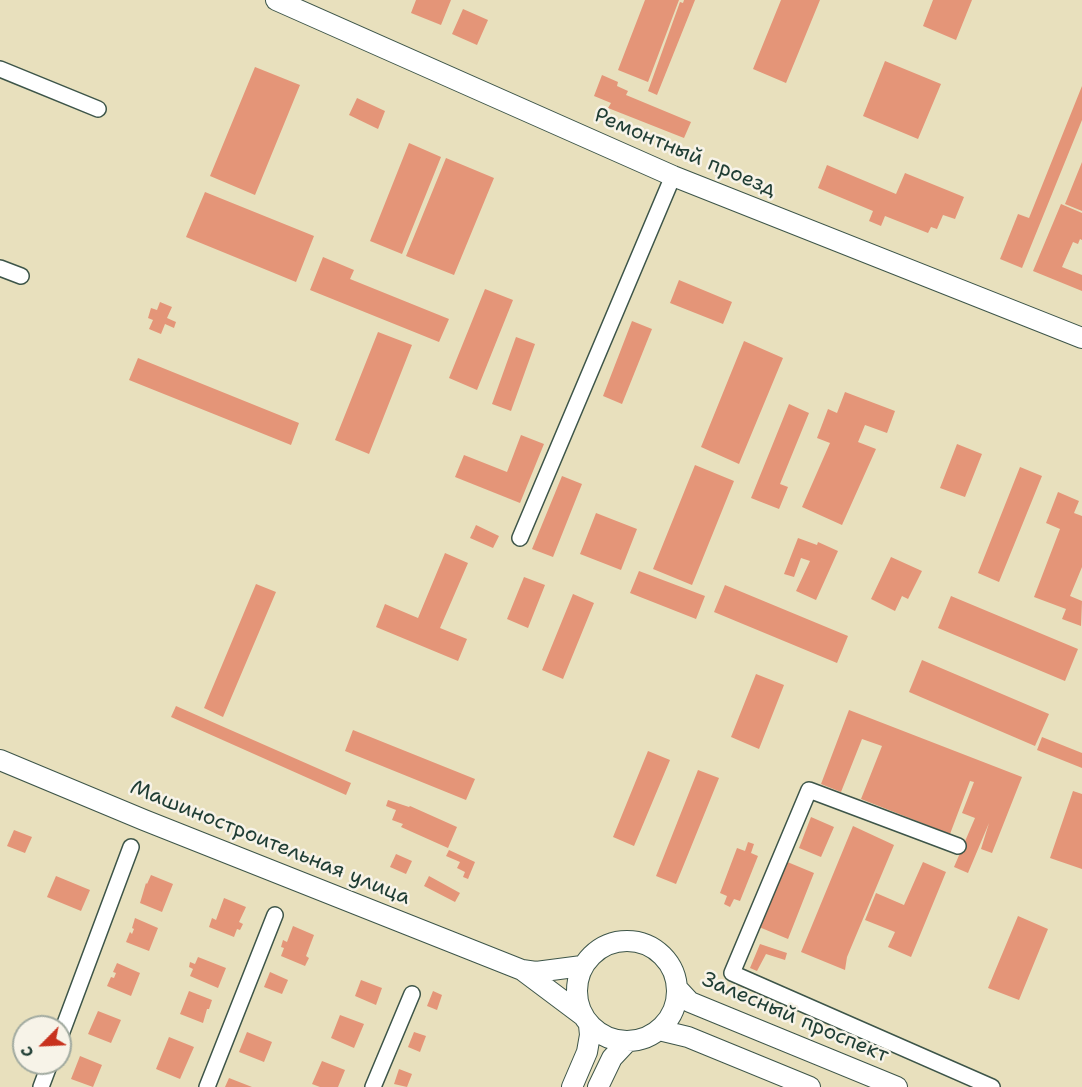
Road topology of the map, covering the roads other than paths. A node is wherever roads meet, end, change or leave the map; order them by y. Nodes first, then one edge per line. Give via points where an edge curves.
1 (276, 0) edge
2 (0, 69) edge
3 (99, 109) dead end
4 (673, 176) junction
5 (0, 268) edge
6 (21, 276) dead end
7 (1082, 338) edge
8 (520, 538) dead end
9 (1, 765) edge
10 (958, 846) dead end
11 (131, 847) dead end
12 (275, 915) dead end
13 (582, 966) junction
14 (522, 970) junction
15 (677, 988) junction
16 (412, 994) dead end
17 (69, 1015) edge
18 (586, 1020) junction
19 (659, 1030) junction
20 (627, 1042) junction
21 (207, 1087) edge
22 (373, 1087) edge
23 (572, 1087) edge
24 (598, 1087) edge
25 (810, 1087) edge
26 (897, 1087) edge
27 (992, 1087) edge

1 - 4 street, Ремонтный проезд
2 - 3 street
4 - 7 street, Ремонтный проезд
4 - 8 street
5 - 6 street
9 - 14 street, Машиностроительная улица
10 - 27 street via 809,790 732,973
11 - 17 street
12 - 21 street
13 - 14 street, Машиностроительная улица
13 - 15 street via 604,945 634,941 651,946 664,957
13 - 18 street via 576,993
14 - 18 street, Машиностроительная улица
15 - 19 street via 676,1004
15 - 26 street, Залесный проспект via 690,1002
16 - 22 street
18 - 20 street via 600,1034
18 - 23 street via 590,1035
19 - 20 street
19 - 25 street via 688,1037
20 - 24 street via 612,1058

